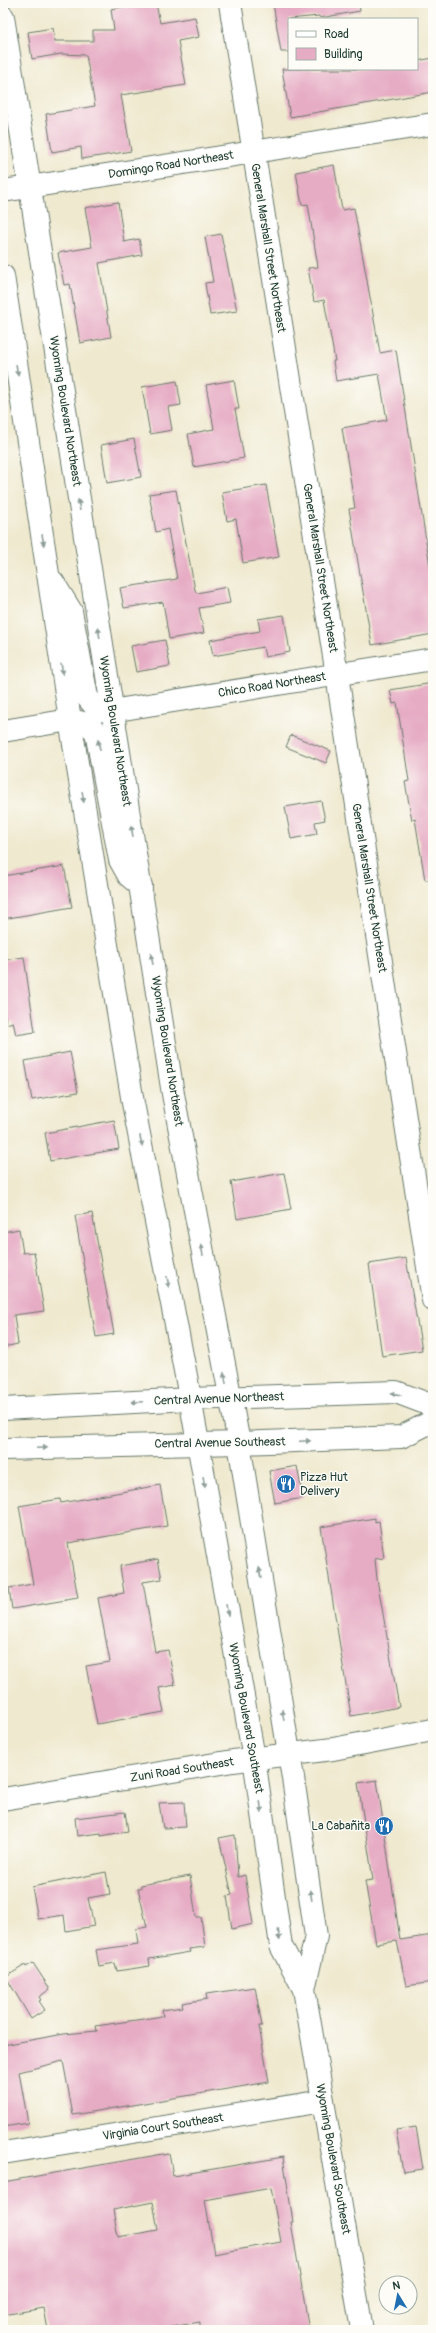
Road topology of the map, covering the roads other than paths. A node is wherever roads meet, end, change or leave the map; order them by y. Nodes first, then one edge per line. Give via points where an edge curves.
1 (230, 3) edge
2 (3, 17) edge
3 (433, 124) edge
4 (253, 152) junction
5 (30, 187) junction
6 (3, 191) edge
7 (3, 276) edge
8 (48, 574) junction
9 (433, 659) edge
10 (337, 675) junction
11 (111, 711) junction
12 (70, 720) junction
13 (3, 731) edge
14 (141, 886) junction
15 (433, 1300) edge
16 (190, 1399) junction
17 (229, 1399) junction
18 (433, 1406) edge
19 (3, 1409) edge
20 (433, 1421) edge
21 (197, 1443) junction
22 (238, 1443) junction
23 (3, 1448) edge
24 (433, 1730) edge
25 (290, 1754) junction
26 (254, 1758) junction
27 (3, 1797) edge
28 (304, 1989) junction
29 (323, 2101) junction
30 (3, 2153) edge
31 (362, 2330) edge

1 - 4 main road, General Marshall Street Northeast
2 - 5 main road, Wyoming Boulevard Northeast
3 - 4 main road, Domingo Road Northeast
4 - 5 main road, Domingo Road Northeast
4 - 10 main road, General Marshall Street Northeast
5 - 6 main road, Domingo Road Northeast
11 -> 5 main road, Wyoming Boulevard Northeast
7 -> 8 main road
8 - 11 main road via 71,611 87,697 98,710
8 -> 12 main road
9 - 10 main road, Chico Road Northeast
10 - 11 main road, Chico Road Northeast
10 - 15 main road, General Marshall Street Northeast
14 -> 11 main road, Wyoming Boulevard Northeast
12 - 13 main road
14 -> 12 main road via 129,876 120,860 99,742 94,729 82,721
12 -> 16 main road via 134,1103
17 -> 14 main road, Wyoming Boulevard Northeast via 173,1094
16 - 17 main road, Central Avenue Northeast
16 -> 19 main road, Central Avenue Northeast
16 - 21 main road
18 -> 17 main road, Central Avenue Northeast via 396,1392
17 - 22 main road, Wyoming Boulevard Northeast
22 -> 20 main road, Central Avenue Southeast via 401,1436
21 - 22 main road, Central Avenue Southeast
23 -> 21 main road, Central Avenue Southeast
21 -> 26 main road, Wyoming Boulevard Southeast
25 -> 22 main road, Wyoming Boulevard Southeast
24 - 25 main road, Zuni Road Southeast via 333,1749
25 - 26 main road, Zuni Road Southeast
28 -> 25 main road, Wyoming Boulevard Southeast via 316,1936
26 - 27 main road, Zuni Road Southeast
26 -> 28 main road, Wyoming Boulevard Southeast via 281,1946
28 - 29 main road, Wyoming Boulevard Southeast
29 - 30 main road, Virginia Court Southeast
29 - 31 main road, Wyoming Boulevard Southeast

